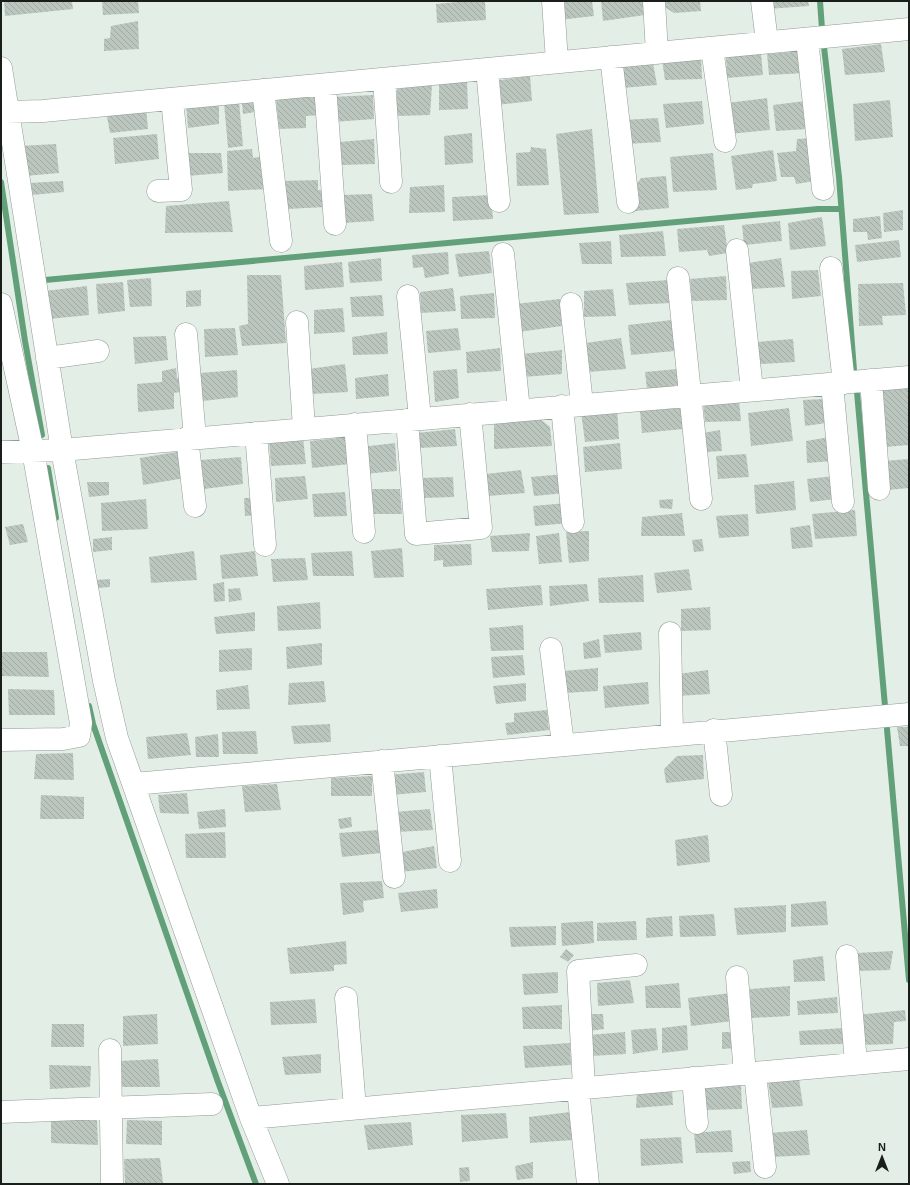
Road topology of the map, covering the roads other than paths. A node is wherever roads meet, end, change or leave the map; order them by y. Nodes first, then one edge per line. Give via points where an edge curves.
1 (553, 1) edge
2 (654, 1) edge
3 (762, 1) edge
4 (909, 29) edge
5 (807, 39) junction
6 (767, 42) junction
7 (712, 48) junction
8 (657, 53) junction
9 (611, 57) junction
10 (557, 62) junction
11 (1, 68) edge
12 (487, 69) junction
13 (384, 79) junction
14 (325, 85) junction
15 (263, 90) junction
16 (172, 99) junction
17 (7, 112) junction
18 (725, 141) dead end
19 (391, 182) dead end
20 (823, 189) dead end
21 (158, 191) dead end
22 (499, 201) dead end
23 (628, 202) dead end
24 (335, 224) dead end
25 (281, 241) dead end
26 (737, 250) dead end
27 (503, 254) dead end
28 (831, 268) dead end
29 (678, 278) dead end
30 (408, 296) dead end
31 (1, 304) edge
32 (571, 304) dead end
33 (297, 322) dead end
34 (186, 334) dead end
35 (98, 351) dead end
36 (47, 358) junction
37 (909, 377) edge
38 (871, 380) junction
39 (838, 383) junction
40 (752, 390) junction
41 (691, 395) junction
42 (572, 405) junction
43 (519, 410) junction
44 (470, 414) junction
45 (413, 419) junction
46 (355, 424) junction
47 (304, 428) junction
48 (256, 433) junction
49 (191, 438) junction
50 (62, 450) junction
51 (33, 451) junction
52 (1, 452) edge
53 (879, 489) dead end
54 (701, 498) dead end
55 (843, 502) dead end
56 (195, 506) dead end
57 (573, 522) dead end
58 (364, 532) dead end
59 (265, 546) dead end
60 (670, 633) dead end
61 (551, 648) dead end
62 (909, 714) edge
63 (714, 730) junction
64 (672, 734) junction
65 (1, 740) edge
66 (563, 744) junction
67 (440, 756) junction
68 (382, 761) junction
69 (134, 784) junction
70 (722, 795) dead end
71 (450, 861) dead end
72 (394, 877) dead end
73 (847, 956) dead end
74 (636, 965) dead end
75 (738, 977) dead end
76 (346, 998) dead end
77 (110, 1050) dead end
78 (909, 1059) edge
79 (856, 1063) junction
80 (750, 1073) junction
81 (693, 1078) junction
82 (581, 1088) junction
83 (212, 1104) dead end
84 (110, 1108) junction
85 (355, 1108) junction
86 (1, 1112) edge
87 (251, 1118) junction
88 (697, 1123) dead end
89 (765, 1167) dead end
90 (112, 1184) edge
91 (278, 1184) edge
92 (588, 1184) edge

1 - 10 street
2 - 8 street
3 - 6 street
4 - 5 street
5 - 6 street
5 - 20 street
6 - 7 street
7 - 8 street
7 - 18 street
8 - 9 street
9 - 10 street
9 - 23 street
10 - 12 street
11 - 17 street
12 - 13 street
12 - 22 street
13 - 14 street
13 - 19 street
14 - 15 street
14 - 24 street
15 - 16 street
15 - 25 street
16 - 17 street
16 - 21 street via 181,190
17 - 36 street
26 - 40 street
27 - 43 street
28 - 39 street
29 - 41 street
30 - 45 street
31 - 51 street
32 - 42 street
33 - 47 street
34 - 49 street
35 - 36 street
36 - 50 street
37 - 38 street
38 - 39 street
38 - 53 street
39 - 40 street
39 - 55 street
40 - 41 street
41 - 42 street
41 - 54 street
42 - 43 street
42 - 57 street
43 - 44 street
44 - 45 street
44 - 45 street via 481,528 416,534
45 - 46 street
46 - 47 street
46 - 58 street
47 - 48 street
48 - 49 street
48 - 59 street
49 - 50 street
49 - 56 street
50 - 51 street
50 - 69 street via 104,681 117,738
51 - 52 street
51 - 65 street via 81,723 79,736 63,739
60 - 64 street
61 - 66 street
62 - 63 street
63 - 64 street
63 - 70 street
64 - 66 street
66 - 67 street
67 - 68 street
67 - 71 street
68 - 69 street
68 - 72 street
69 - 87 street
73 - 79 street
74 - 82 street via 578,971
75 - 80 street
76 - 85 street
77 - 84 street
78 - 79 street
79 - 80 street
80 - 81 street
80 - 89 street
81 - 82 street
81 - 88 street
82 - 85 street
82 - 92 street
83 - 84 street
84 - 86 street
84 - 90 street
85 - 87 street
87 - 91 street

